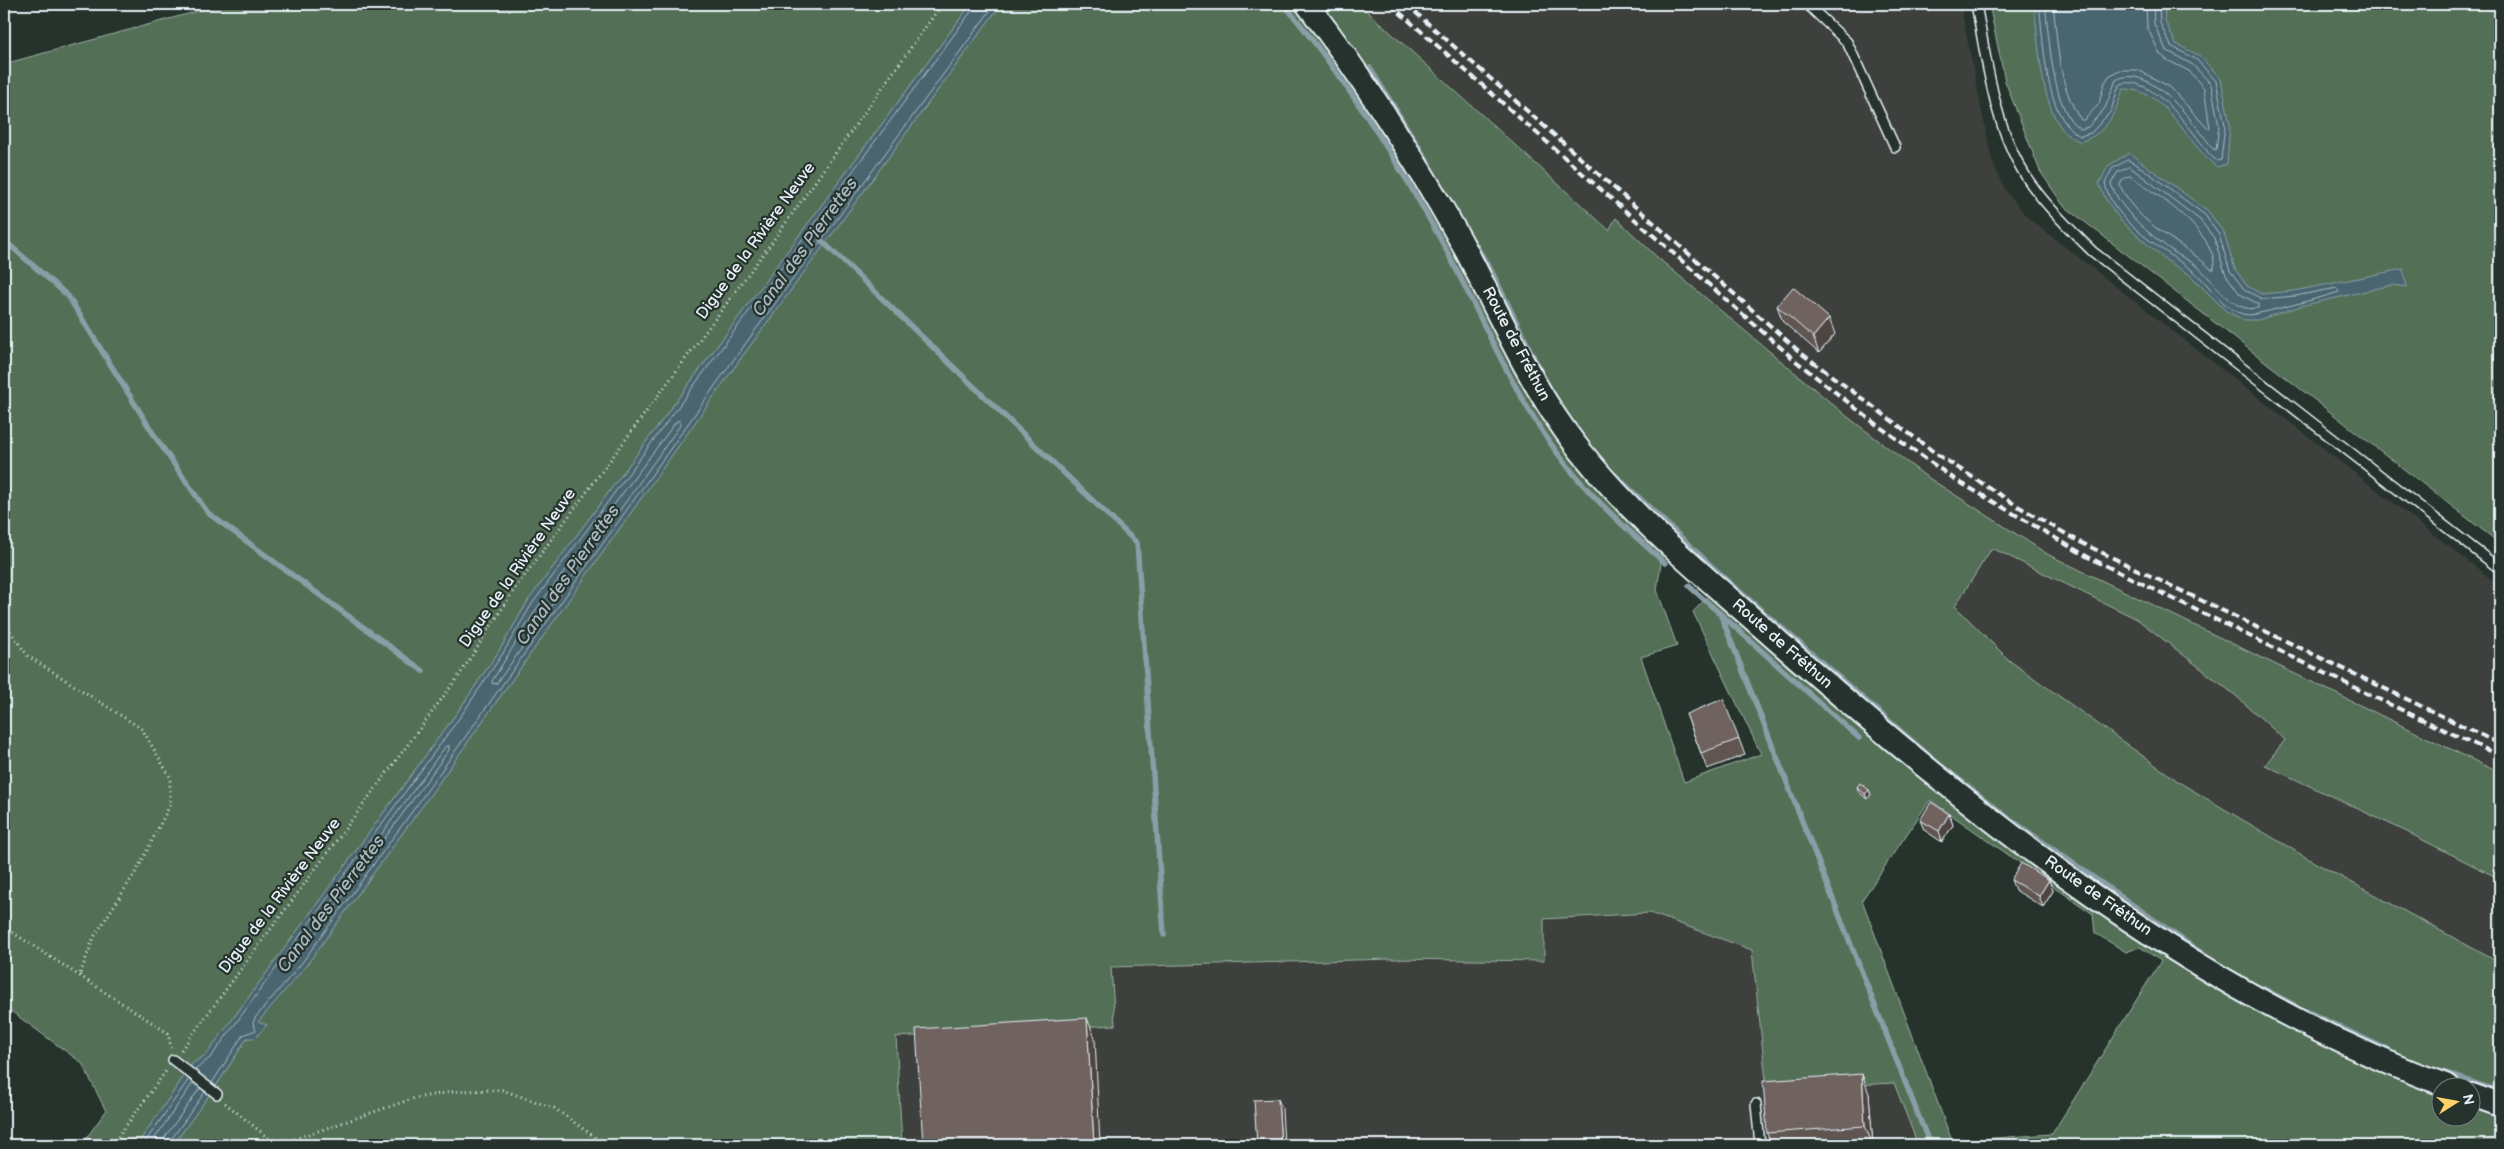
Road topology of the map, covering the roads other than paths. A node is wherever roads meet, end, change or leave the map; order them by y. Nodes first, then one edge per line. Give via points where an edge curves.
1 (1307, 4) edge
2 (1807, 4) edge
3 (1976, 4) edge
4 (1895, 147) dead end
5 (2500, 569) edge
6 (173, 1060) road end
7 (2432, 1080) edge
8 (216, 1094) road end
9 (2482, 1099) edge
10 (1756, 1104) dead end
11 (2500, 1105) edge
12 (1760, 1145) edge

1 - 7 street, Route de Fréthun via 1349,59 1439,202 1538,389 1564,429 1615,491 1680,554 1945,784 2010,835 2128,918 2220,977 2286,1013 2387,1062
2 - 4 lane via 1847,42
3 - 5 lane via 1995,100 2011,147 2036,191 2058,216 2092,250
6 - 8 lane
9 - 11 street
10 - 12 lane

